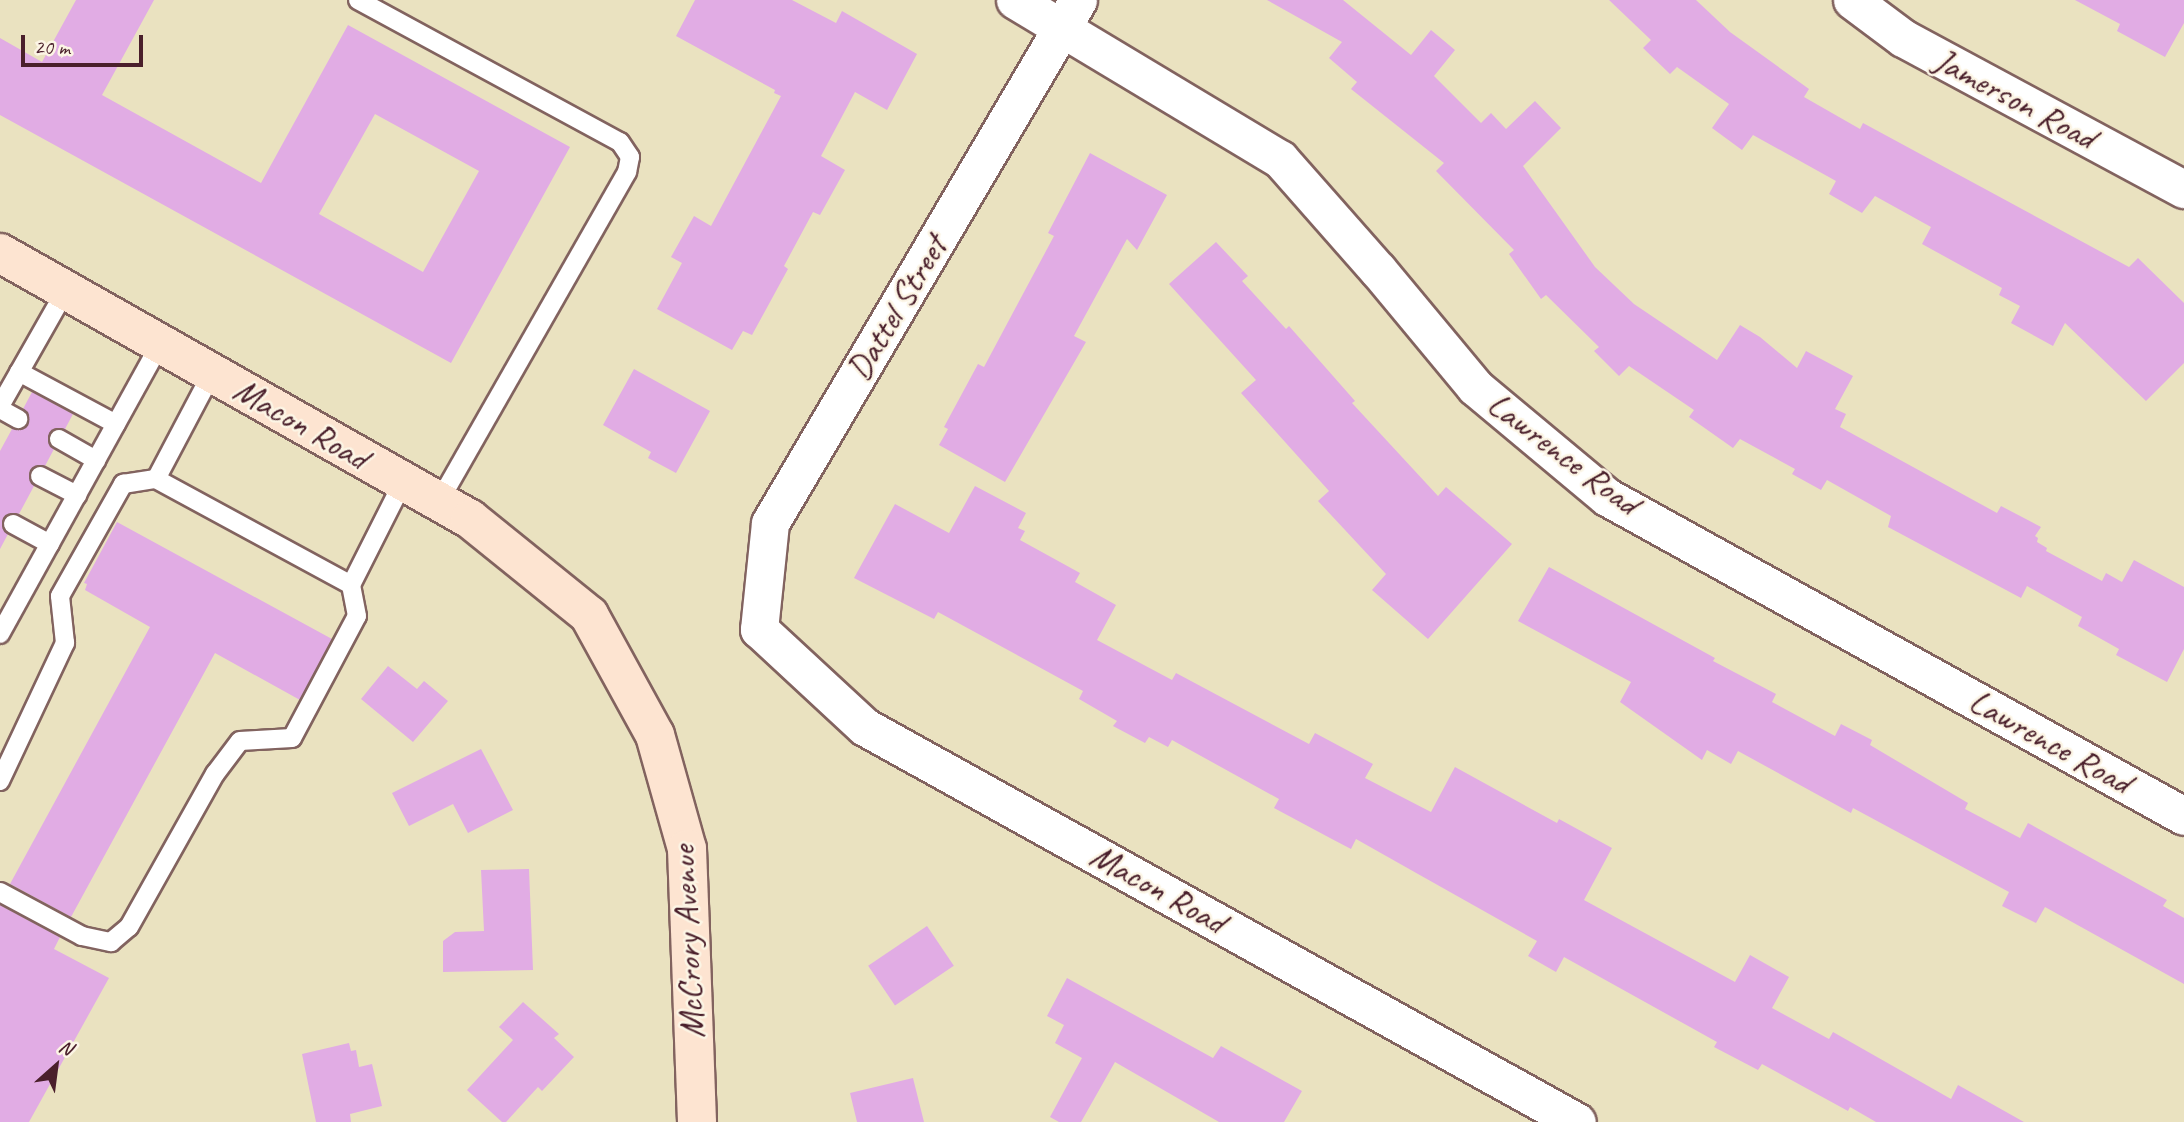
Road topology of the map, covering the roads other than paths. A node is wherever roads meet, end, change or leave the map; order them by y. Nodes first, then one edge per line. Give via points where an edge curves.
1 (358, 0) edge
2 (1015, 0) edge
3 (1852, 0) edge
4 (1070, 13) edge
5 (2184, 190) edge
6 (0, 253) edge
7 (66, 290) junction
8 (160, 344) junction
9 (19, 372) junction
10 (212, 373) junction
11 (0, 407) edge
12 (18, 418) dead end
13 (116, 424) junction
14 (59, 439) dead end
15 (96, 460) junction
16 (40, 476) dead end
17 (156, 479) junction
18 (403, 482) junction
19 (77, 495) junction
20 (439, 502) junction
21 (13, 524) dead end
22 (50, 544) junction
23 (351, 585) junction
24 (589, 615) joint
25 (759, 629) joint
26 (0, 634) edge
27 (0, 781) edge
28 (2184, 816) edge
29 (0, 892) edge
30 (697, 1122) edge
31 (1577, 1122) edge

1 - 20 lane via 620,142 630,157 627,172
2 - 4 street, Lawrence Road
3 - 5 street, Jamerson Road via 1903,38
4 - 25 street, Dattel Street via 770,523
4 - 28 street, Lawrence Road via 1280,159 1475,387 1607,497
6 - 7 main road, Macon Road
7 - 8 main road, Macon Road
7 - 9 lane
8 - 10 main road, Macon Road
8 - 13 lane
9 - 11 lane
9 - 13 lane
10 - 17 lane
10 - 18 main road, Macon Road
11 - 12 lane
13 - 15 lane
14 - 15 lane
15 - 19 lane
16 - 19 lane
17 - 23 lane
17 - 27 lane via 123,484 60,596 65,643
18 - 20 main road, Macon Road
18 - 23 lane
19 - 22 lane
20 - 24 main road, Macon Road via 470,519
21 - 22 lane
22 - 26 lane
23 - 29 lane via 357,616 292,738 240,741 215,774 129,928 111,942 82,936
24 - 30 main road, McCrory Avenue via 655,736 687,849
25 - 31 street, Macon Road via 865,727

